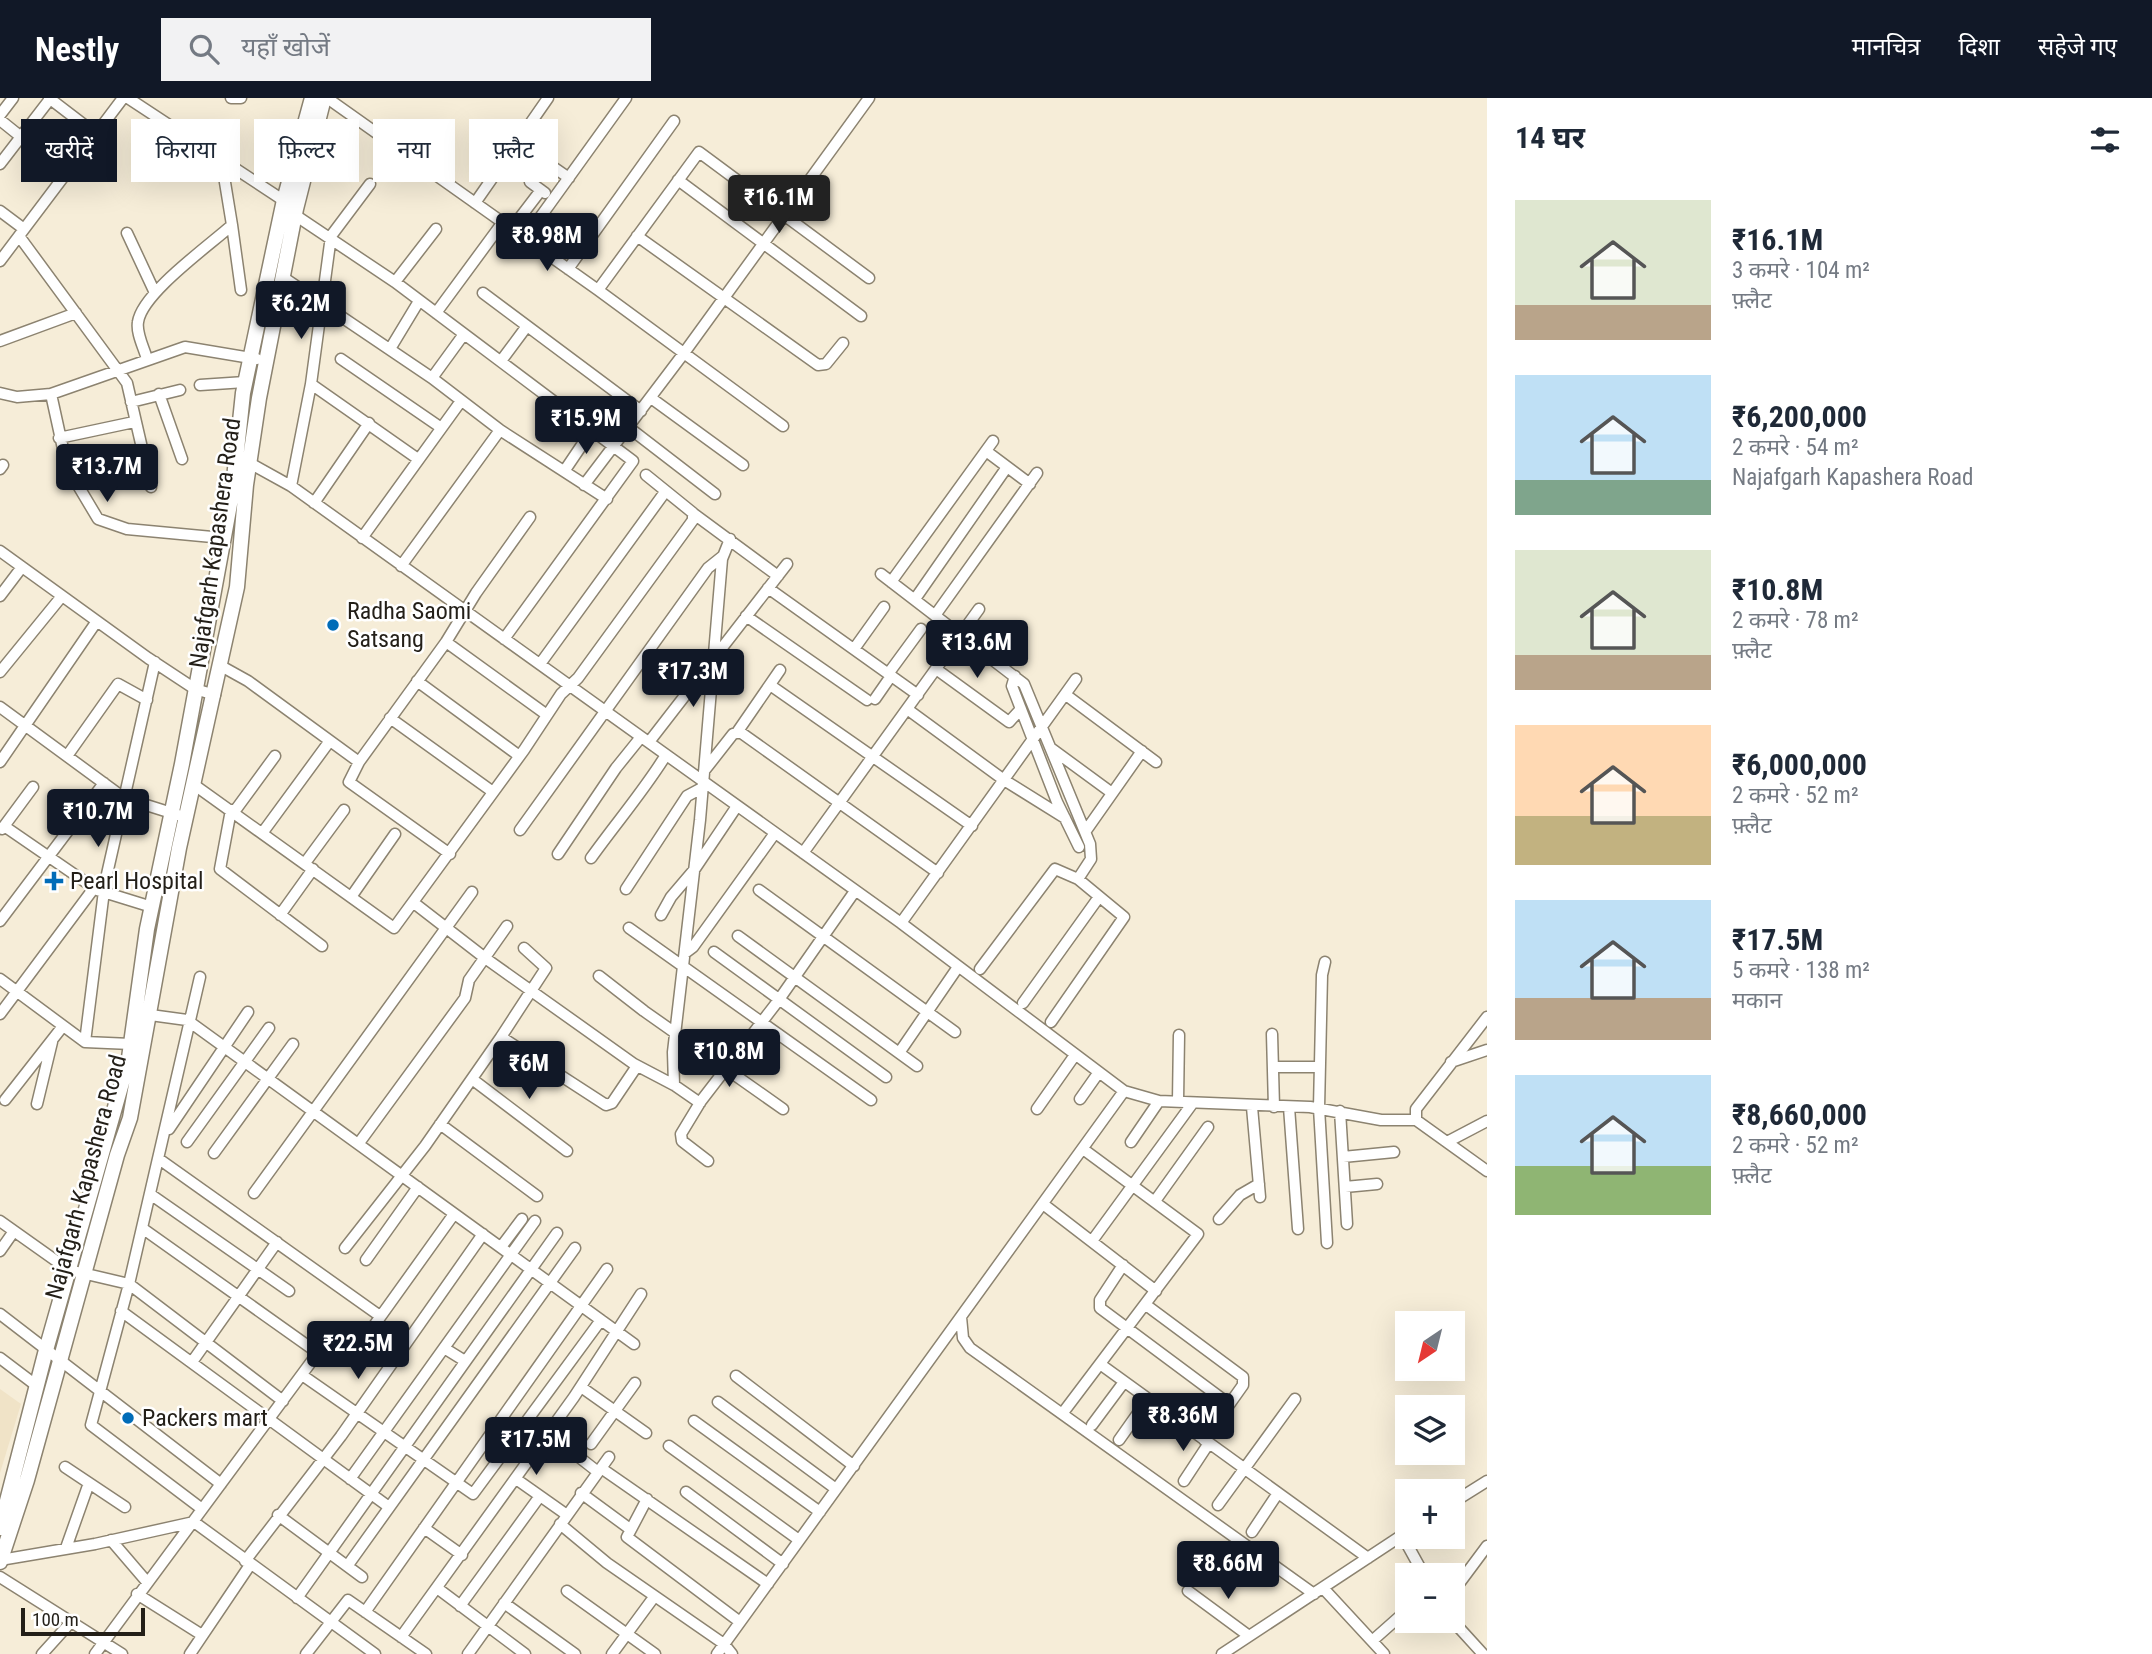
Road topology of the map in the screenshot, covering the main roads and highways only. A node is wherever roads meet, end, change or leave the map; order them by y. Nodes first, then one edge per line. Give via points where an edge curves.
1 (312, 98) edge
2 (325, 98) edge
3 (289, 208) junction
4 (243, 460) junction
5 (142, 1014) junction
6 (134, 1054) junction
7 (0, 1528) edge
8 (0, 1561) edge

1 - 3 main road, Najafgarh Kapashera Road
2 - 3 main road, Najafgarh Kapashera Road
3 - 4 main road, Najafgarh Kapashera Road via 284,278
3 - 4 main road, Najafgarh Kapashera Road via 245,383
4 - 5 main road, Najafgarh Kapashera Road via 223,538 152,907
4 - 5 main road, Najafgarh Kapashera Road via 237,587
5 - 6 main road, Najafgarh Kapashera Road
6 - 7 main road, Najafgarh Kapashera Road via 46,1350
6 - 8 main road, Najafgarh Kapashera Road via 130,1118

